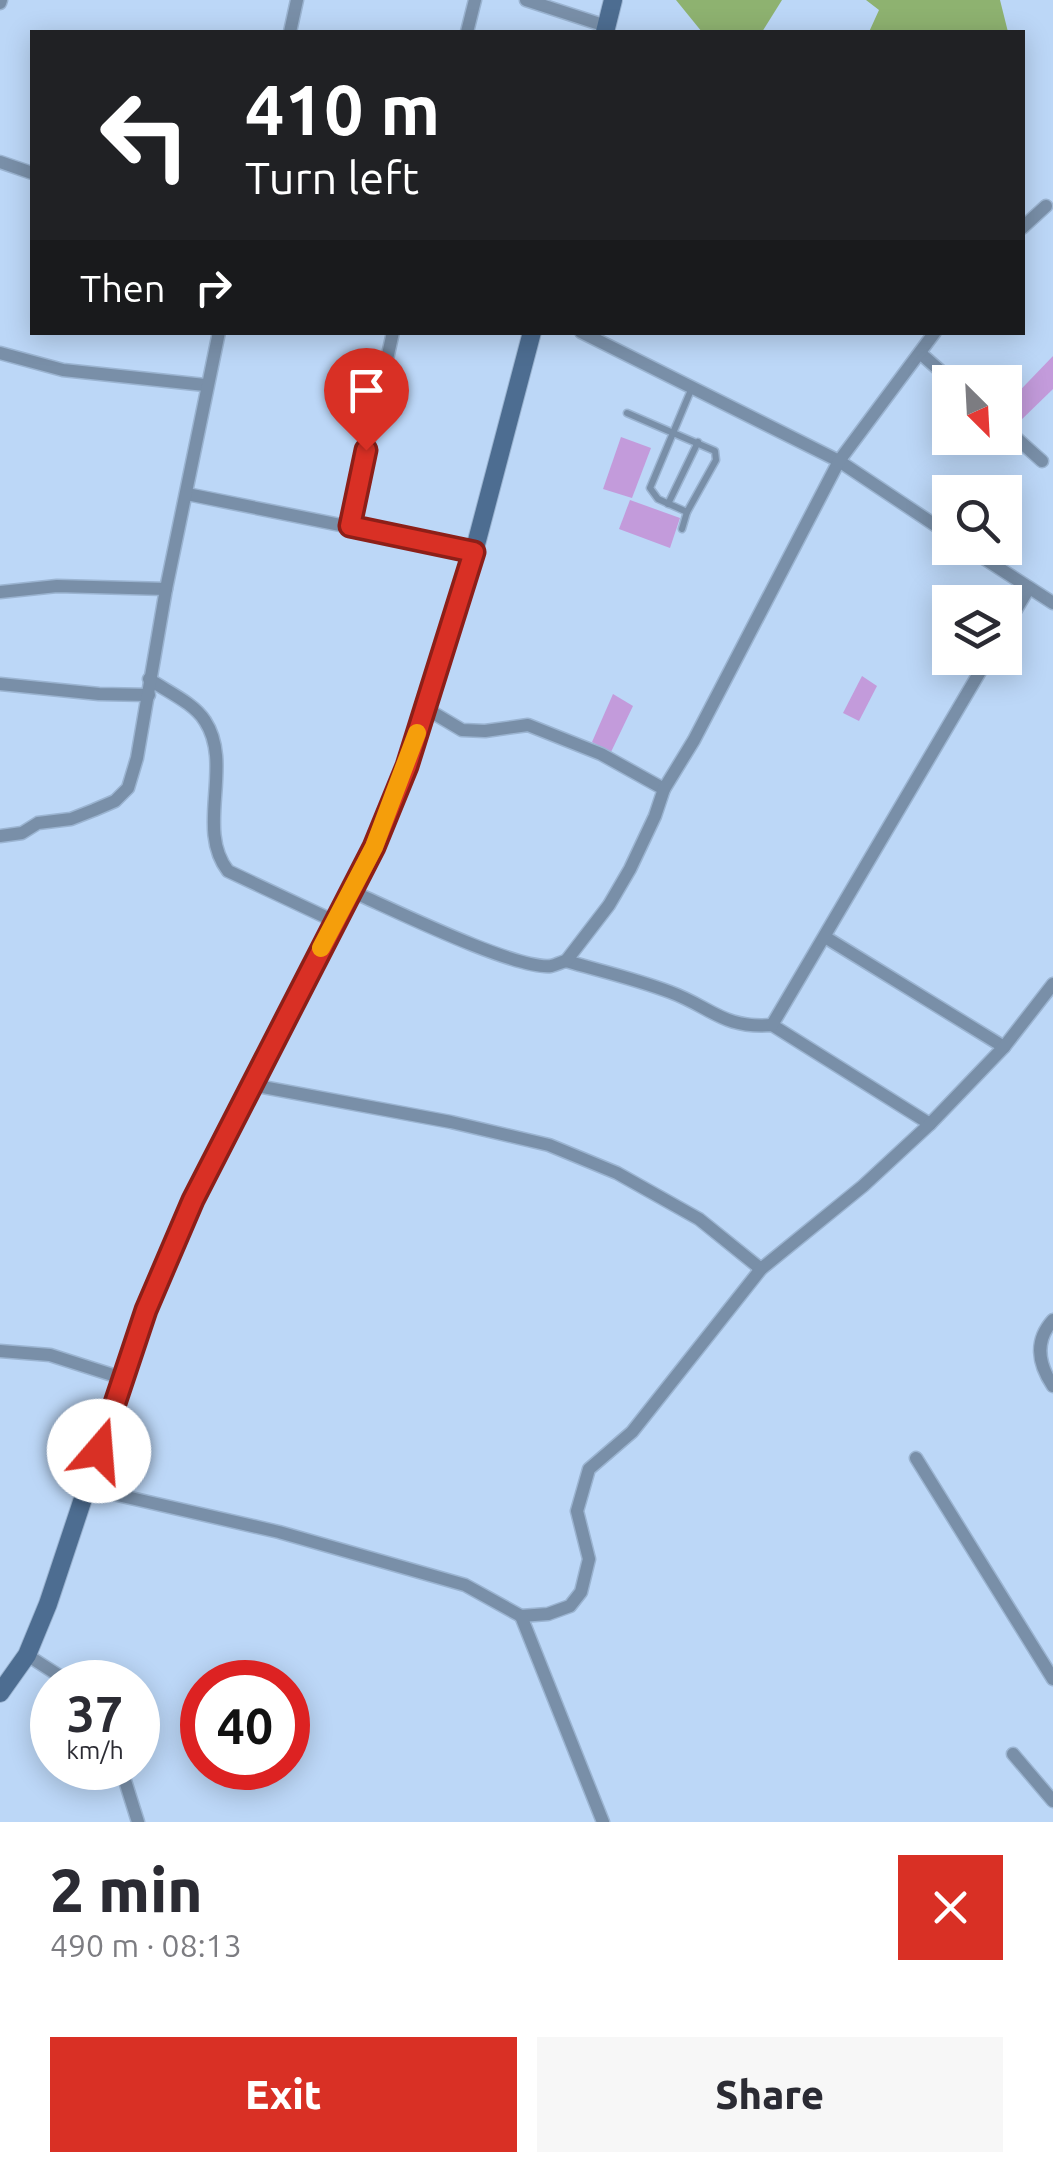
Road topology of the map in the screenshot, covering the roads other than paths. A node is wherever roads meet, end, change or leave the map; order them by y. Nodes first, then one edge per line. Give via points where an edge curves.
1 (297, 0) edge
2 (475, 0) edge
3 (526, 0) edge
4 (613, 0) edge
5 (605, 29) edge
6 (290, 30) edge
7 (468, 30) edge
8 (0, 162) edge
9 (30, 171) edge
10 (1046, 206) dead end
11 (1025, 225) edge
12 (217, 335) edge
13 (392, 335) edge
14 (531, 335) edge
15 (587, 335) edge
16 (933, 335) edge
17 (0, 353) edge
18 (920, 353) junction
19 (934, 365) edge
20 (206, 385) junction
21 (692, 388) junction
22 (626, 413) dead end
23 (673, 432) junction
24 (698, 442) junction
25 (1022, 443) edge
26 (840, 461) junction
27 (1042, 461) dead end
28 (187, 494) junction
29 (668, 504) junction
30 (687, 512) junction
31 (932, 523) edge
32 (350, 526) junction
33 (682, 529) dead end
34 (474, 552) junction
35 (994, 565) edge
36 (1028, 588) junction
37 (166, 589) junction
38 (0, 592) edge
39 (1022, 598) edge
40 (1053, 603) edge
41 (978, 675) edge
42 (149, 679) junction
43 (0, 684) edge
44 (149, 695) junction
45 (424, 708) junction
46 (664, 789) junction
47 (0, 836) edge
48 (351, 891) junction
49 (334, 921) junction
50 (824, 936) junction
51 (566, 961) junction
52 (1053, 984) edge
53 (772, 1025) junction
54 (1004, 1047) junction
55 (252, 1085) junction
56 (930, 1124) junction
57 (761, 1269) junction
58 (1053, 1320) edge
59 (0, 1350) edge
60 (122, 1378) junction
61 (1053, 1386) edge
62 (916, 1458) dead end
63 (87, 1488) junction
64 (521, 1616) junction
65 (28, 1655) junction
66 (36, 1660) edge
67 (1053, 1679) edge
68 (0, 1693) edge
69 (1013, 1754) dead end
70 (128, 1790) edge
71 (1053, 1801) edge
72 (138, 1822) edge
73 (603, 1822) edge

1 - 6 street
2 - 7 street
3 - 5 street
4 - 5 street
8 - 9 street
10 - 11 street
12 - 20 street
13 - 32 street
14 - 34 street
15 - 21 street
16 - 18 street
17 - 20 street via 63,370
18 - 19 street
18 - 26 street
20 - 28 street
21 - 23 lane
21 - 26 street
22 - 23 lane
23 - 24 lane
23 - 29 lane via 650,488
24 - 29 lane
24 - 30 lane via 717,456
25 - 27 street
26 - 31 street
26 - 46 street
28 - 32 street
28 - 37 street
29 - 30 lane
30 - 33 lane
32 - 34 street
34 - 45 street
35 - 36 street
36 - 39 street
36 - 40 street
37 - 38 street
37 - 42 street
41 - 50 street
42 - 44 street
42 - 49 street via 198,712 211,733 217,857 228,871
43 - 44 street
44 - 47 street via 128,788 115,801
45 - 46 street via 462,730 528,724
45 - 48 street via 394,798
46 - 51 street via 610,905
48 - 49 street
48 - 51 street via 510,957 550,966
49 - 55 street
50 - 53 street
50 - 54 street
51 - 53 street via 676,994 726,1022
52 - 54 street
53 - 56 street
54 - 56 street
55 - 57 street via 549,1145 618,1173 699,1219
55 - 60 street via 193,1200
56 - 57 street
57 - 64 street via 632,1432 589,1468 577,1511 589,1559 582,1592 570,1606
58 - 61 street via 1040,1340 1042,1370
59 - 60 street via 50,1354
60 - 63 street
62 - 67 street
63 - 64 street via 465,1585
63 - 65 street
64 - 73 street
65 - 66 street
65 - 68 street
69 - 71 street
70 - 72 street

